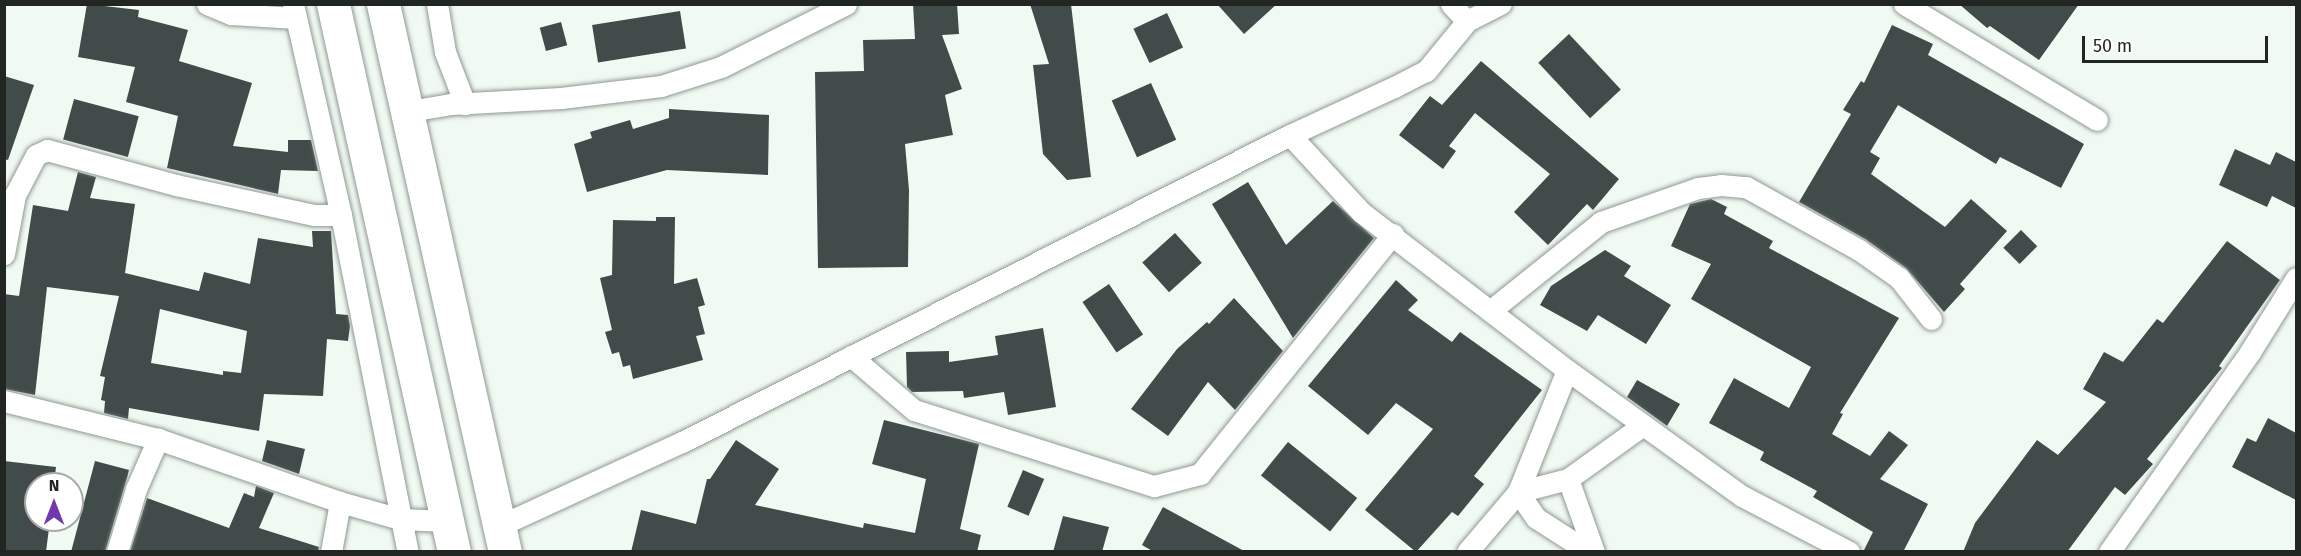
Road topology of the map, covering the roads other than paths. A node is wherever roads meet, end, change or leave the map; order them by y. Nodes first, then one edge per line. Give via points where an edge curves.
1 (207, 4) edge
2 (333, 4) edge
3 (383, 4) edge
4 (437, 4) edge
5 (846, 4) edge
6 (1452, 4) edge
7 (1501, 4) edge
8 (1904, 4) edge
9 (294, 11) edge
10 (1467, 21) junction
11 (465, 104) junction
12 (404, 112) junction
13 (2097, 120) dead end
14 (1290, 135) junction
15 (10, 193) edge
16 (341, 215) junction
17 (1393, 234) junction
18 (4, 254) edge
19 (2296, 278) edge
20 (1490, 311) junction
21 (1931, 318) dead end
22 (852, 356) junction
23 (1567, 370) junction
24 (4, 401) edge
25 (1643, 425) junction
26 (158, 439) junction
27 (1568, 479) junction
28 (1518, 492) junction
29 (340, 502) junction
30 (400, 519) junction
31 (451, 536) edge
32 (502, 539) edge
33 (117, 552) edge
34 (330, 552) edge
35 (408, 552) edge
36 (1467, 552) edge
37 (1589, 552) edge
38 (1594, 552) edge
39 (1849, 552) edge
40 (2109, 552) edge

1 - 9 street via 231,14
2 - 31 highway
3 - 12 highway
4 - 11 street via 445,52
5 - 11 street via 720,67 661,86
6 - 10 street
7 - 10 street
8 - 13 street
9 - 16 street
10 - 14 street via 1426,71
11 - 12 street
12 - 32 highway
14 - 17 street via 1361,212
14 - 22 street
15 - 16 street via 36,155 54,150 177,185 314,216
15 - 18 street
16 - 30 street
17 - 20 street
17 - 22 street via 1200,474 1154,486 914,410
19 - 40 street via 2250,352
20 - 21 street via 1601,222 1698,188 1721,185 1746,187 1859,250 1899,278
20 - 23 street
22 - 32 street
23 - 25 street
23 - 28 street
24 - 26 street
25 - 27 street
25 - 39 street via 1742,496
26 - 29 street
26 - 33 street via 136,489
27 - 28 street
27 - 38 street
28 - 36 street
28 - 37 street via 1536,518
29 - 30 street
29 - 34 street
30 - 31 street
30 - 35 street

